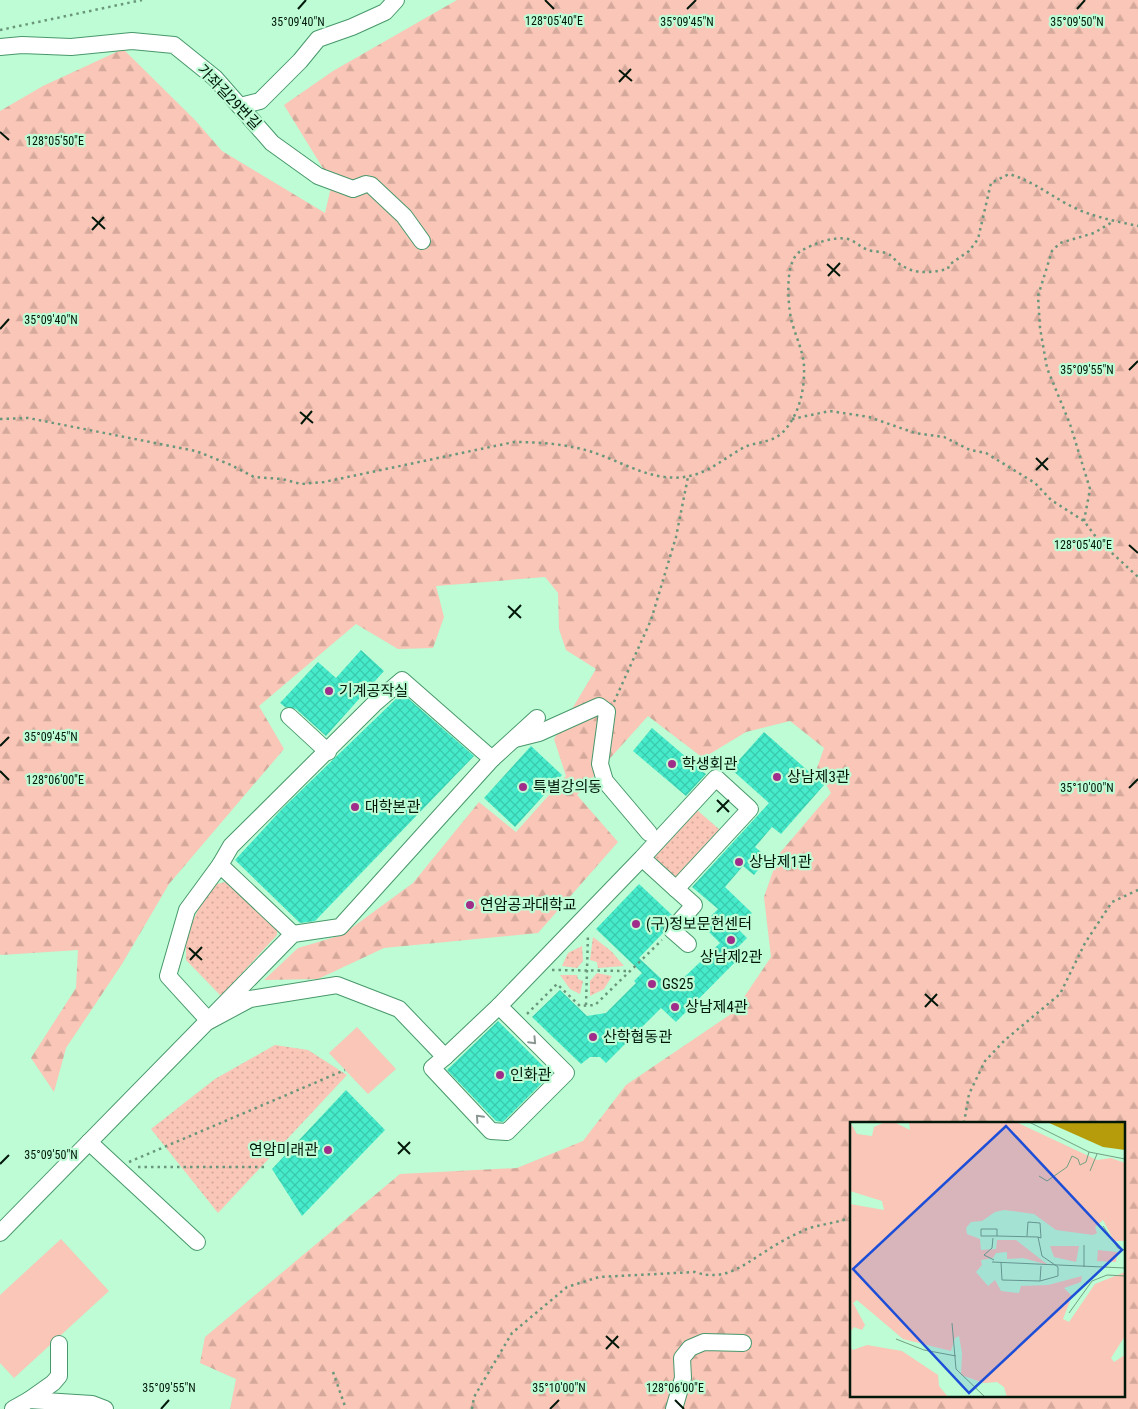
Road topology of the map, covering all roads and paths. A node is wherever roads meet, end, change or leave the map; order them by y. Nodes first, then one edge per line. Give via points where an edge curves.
1 (142, 0) edge
2 (396, 0) edge
3 (0, 30) edge
4 (0, 46) edge
5 (240, 106) junction
6 (1115, 221) junction
7 (1138, 226) edge
8 (422, 240) dead end
9 (0, 418) edge
10 (792, 419) junction
11 (688, 477) junction
12 (1084, 521) junction
13 (1138, 577) edge
14 (607, 712) junction
15 (289, 716) dead end
16 (537, 718) dead end
17 (513, 740) junction
18 (328, 752) junction
19 (492, 759) junction
20 (649, 834) dead end
21 (642, 858) junction
22 (220, 865) junction
23 (676, 889) junction
24 (1138, 890) edge
25 (588, 914) junction
26 (672, 930) junction
27 (293, 934) junction
28 (688, 944) dead end
29 (535, 970) junction
30 (587, 970) junction
31 (628, 971) junction
32 (586, 1005) junction
33 (499, 1006) junction
34 (209, 1021) junction
35 (517, 1024) junction
36 (445, 1057) junction
37 (345, 1070) dead end
38 (964, 1122) edge
39 (89, 1142) junction
40 (267, 1167) dead end
41 (116, 1168) junction
42 (850, 1218) edge
43 (0, 1233) edge
44 (197, 1242) dead end
45 (743, 1342) dead end
46 (60, 1344) dead end
47 (333, 1372) dead end
48 (29, 1400) junction
49 (13, 1409) edge
50 (105, 1409) edge
51 (346, 1409) edge
52 (472, 1409) edge
53 (674, 1409) edge

1 - 3 path
2 - 5 street via 385,12 318,39 260,101
4 - 5 street, 가좌길29번길 via 71,47 132,41 174,45 214,78
5 - 8 street, 가좌길29번길 via 272,143 318,176 353,189 371,185 404,216
6 - 7 path
6 - 10 path via 1067,204 1029,180 1009,174 990,183 978,239 969,251 949,264 948,269 916,272 889,254 866,249 847,239 826,240 799,252 790,266 790,310 803,359 803,388
6 - 12 path via 1052,250 1038,296 1047,368 1070,424 1090,489
9 - 11 path via 28,418 196,451 254,477 301,484 514,442 546,442 589,451 662,477
10 - 11 path via 773,439 741,449
10 - 12 path via 830,411 868,417 915,433 944,437 970,450 986,453 1036,483 1051,500
11 - 14 path via 676,537 651,620 616,700
12 - 13 path via 1099,541
14 - 17 street via 599,706 539,733
14 - 20 street via 600,764 605,781
15 - 18 street
16 - 17 street
17 - 19 street
18 - 19 street via 402,680
18 - 22 street via 231,846
19 - 27 street via 340,927
21 - 23 street
21 - 23 street via 716,778 750,809
21 - 25 street
22 - 27 street
22 - 34 street via 187,910 168,976
23 - 26 street via 694,905
24 - 38 path via 1112,902 1085,943 1060,994 991,1054 970,1094
25 - 29 street
25 - 30 path
26 - 28 street
26 - 31 path
27 - 34 street
29 - 30 path
29 - 33 street
30 - 31 path
30 - 32 path
31 - 32 path via 595,1004
32 - 35 path via 580,1006 558,984
33 - 35 street
33 - 36 street
34 - 36 street via 250,999 337,985 399,1009
34 - 39 street
35 -> 36 street via 566,1074 508,1132 491,1131 432,1068
37 - 41 path
39 - 41 street
39 - 43 street
40 - 41 path
41 - 44 street
42 - 52 path via 806,1230 768,1249 745,1266 720,1276 696,1272 599,1277 568,1287 512,1333 474,1397
45 - 53 street via 704,1342 690,1348 682,1358 683,1378
46 - 48 street via 59,1376
47 - 51 path
48 - 49 street
48 - 50 street via 92,1404

